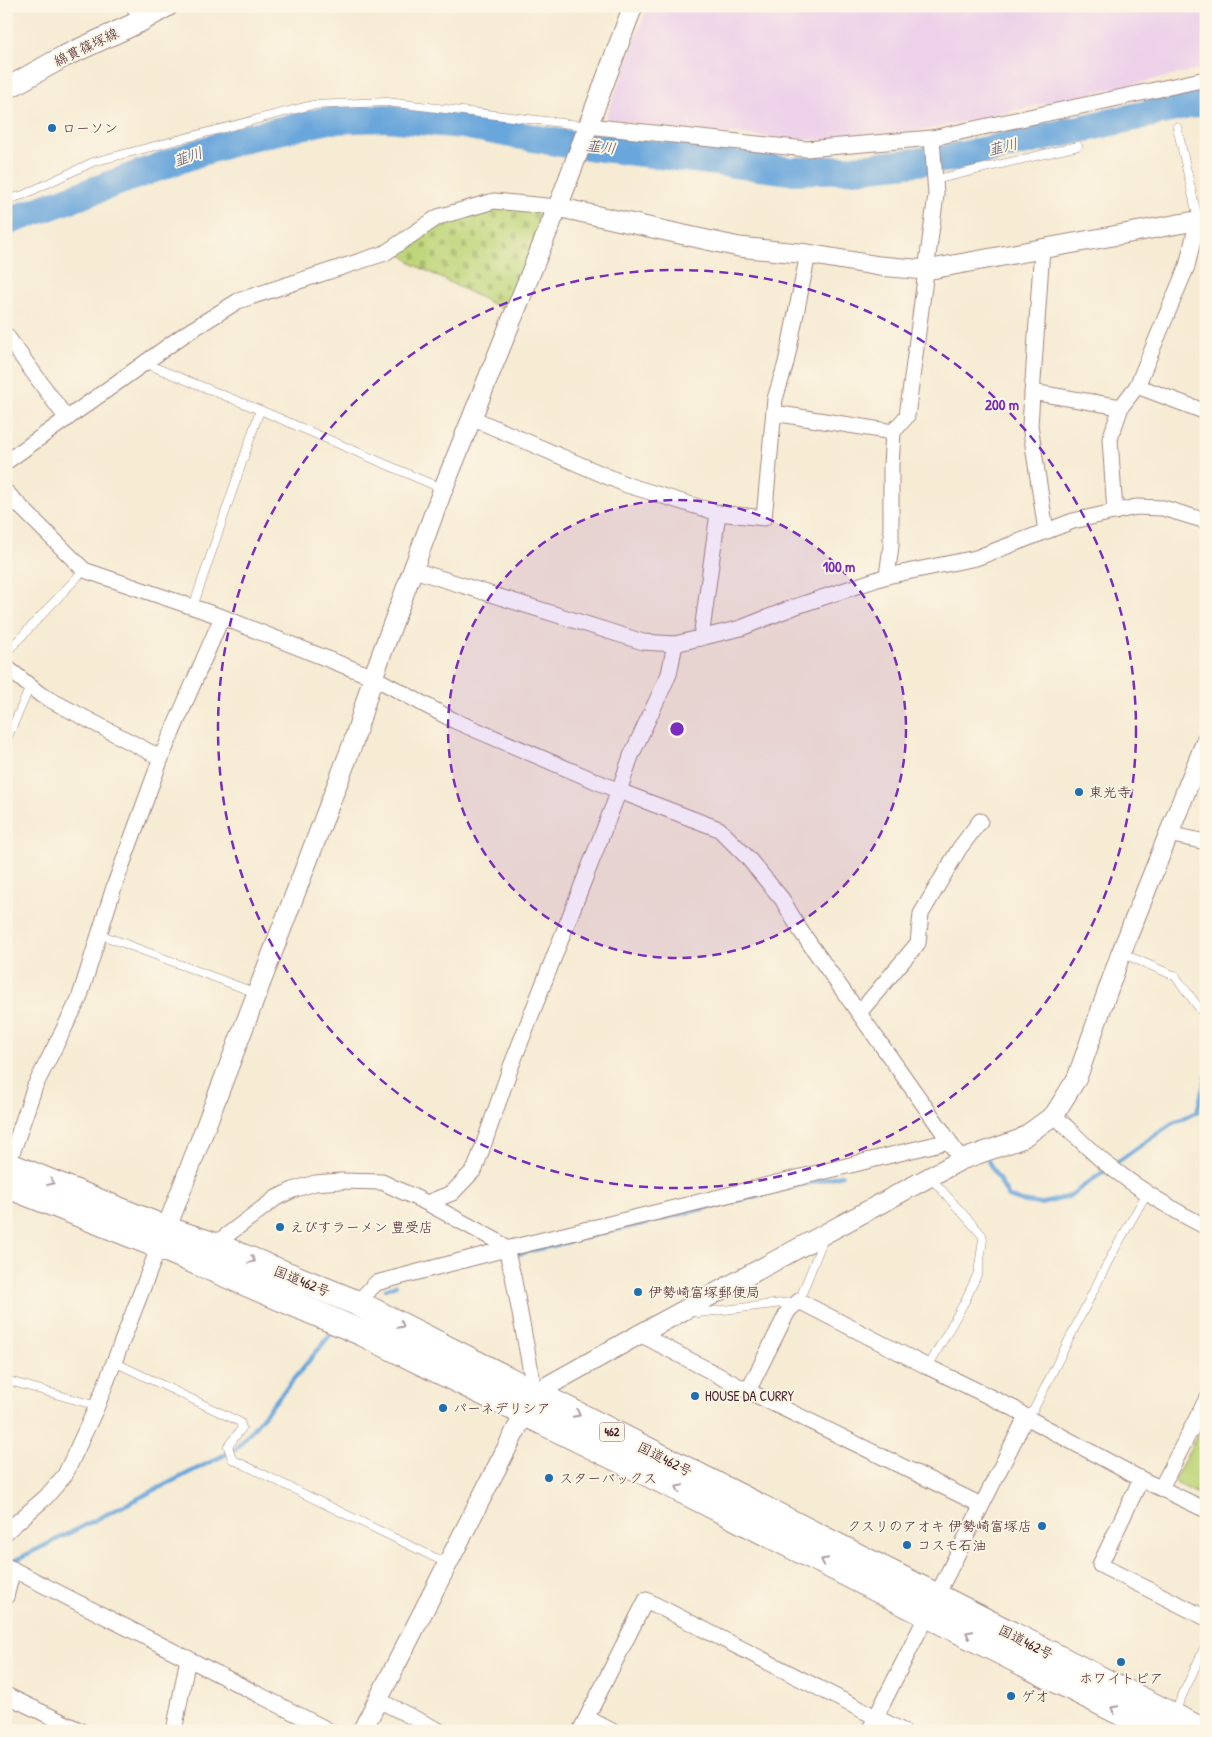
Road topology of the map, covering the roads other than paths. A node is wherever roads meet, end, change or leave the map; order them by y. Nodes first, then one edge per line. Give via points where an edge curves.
1 (167, 6) edge
2 (633, 6) edge
3 (137, 14) edge
4 (1206, 79) edge
5 (6, 89) edge
6 (1177, 127) dead end
7 (587, 128) junction
8 (932, 138) junction
9 (1078, 146) dead end
10 (934, 180) junction
11 (6, 200) edge
12 (557, 207) junction
13 (1202, 219) edge
14 (1042, 248) junction
15 (808, 254) junction
16 (926, 270) junction
17 (6, 335) edge
18 (144, 363) junction
19 (1136, 386) junction
20 (1032, 392) junction
21 (1121, 408) junction
22 (260, 410) junction
23 (1206, 412) edge
24 (774, 413) junction
25 (472, 418) junction
26 (67, 419) junction
27 (893, 432) junction
28 (6, 462) edge
29 (443, 489) junction
30 (6, 492) edge
31 (1114, 512) junction
32 (718, 513) junction
33 (1206, 521) edge
34 (1046, 532) junction
35 (84, 570) junction
36 (414, 570) junction
37 (887, 576) junction
38 (193, 607) junction
39 (222, 617) junction
40 (701, 638) junction
41 (675, 644) junction
42 (6, 653) edge
43 (6, 667) edge
44 (372, 677) junction
45 (30, 687) junction
46 (6, 741) edge
47 (1206, 741) edge
48 (161, 758) junction
49 (619, 791) junction
50 (980, 821) dead end
51 (1168, 834) junction
52 (1206, 842) edge
53 (99, 934) junction
54 (1121, 953) junction
55 (257, 994) junction
56 (859, 1013) junction
57 (1206, 1017) edge
58 (1054, 1115) junction
59 (949, 1141) junction
60 (961, 1160) junction
61 (7, 1171) edge
62 (930, 1177) junction
63 (1147, 1193) junction
64 (428, 1203) junction
65 (1206, 1227) edge
66 (826, 1233) junction
67 (163, 1237) junction
68 (214, 1245) junction
69 (508, 1254) junction
70 (798, 1301) junction
71 (357, 1304) junction
72 (684, 1310) junction
73 (640, 1334) junction
74 (114, 1362) junction
75 (928, 1367) junction
76 (6, 1380) edge
77 (748, 1391) junction
78 (1206, 1400) edge
79 (530, 1402) junction
80 (97, 1406) junction
81 (1026, 1418) junction
82 (1141, 1479) junction
83 (1162, 1488) junction
84 (981, 1506) junction
85 (1206, 1510) edge
86 (6, 1532) edge
87 (448, 1564) junction
88 (10, 1568) edge
89 (6, 1596) edge
90 (932, 1605) junction
91 (1206, 1618) edge
92 (1206, 1644) edge
93 (188, 1658) junction
94 (6, 1695) edge
95 (378, 1700) junction
96 (1177, 1707) dead end
97 (584, 1724) edge
98 (872, 1724) edge
99 (81, 1731) edge
100 (174, 1731) edge
101 (330, 1731) edge
102 (362, 1731) edge
103 (440, 1731) edge
104 (612, 1731) edge
105 (903, 1731) edge
106 (1157, 1731) edge
107 (1203, 1731) edge

1 - 3 main road, 綿貫篠塚線
2 - 7 street
3 - 5 main road, 綿貫篠塚線
4 - 8 street
6 - 13 lane
7 - 8 street via 806,150
7 - 11 lane via 388,102 312,105 93,162
7 - 12 street
8 - 10 street
9 - 10 lane
10 - 16 street via 936,195
12 - 15 street via 739,247
12 - 18 street via 494,200 438,217 385,253 238,301
12 - 25 street
13 - 14 street
13 - 19 street via 1187,266
14 - 16 street
14 - 20 street
15 - 16 street
15 - 24 street
16 - 27 street via 907,416
17 - 26 street
18 - 22 lane
18 - 26 street
19 - 21 street
19 - 23 street
20 - 21 street
20 - 34 street via 1030,425
21 - 31 street via 1110,439
22 - 29 lane
22 - 38 lane
24 - 27 street
24 - 32 street via 764,518
25 - 29 street
25 - 32 street via 626,485
26 - 28 street
27 - 37 street via 891,546
29 - 36 street
30 - 35 street
31 - 33 street via 1136,507 1163,508
31 - 34 street
32 - 40 street
34 - 37 street via 976,558
35 - 38 street
35 - 42 lane
36 - 41 street via 643,642
36 - 44 street
37 - 40 street via 741,628
38 - 39 street
39 - 44 street
39 - 48 street
40 - 41 street
41 - 49 street via 669,674 631,756
43 - 45 street
44 - 49 street via 455,721
44 - 55 street via 353,743
45 - 46 lane
45 - 48 street via 41,696
47 - 51 street
48 - 53 street
49 - 56 street via 719,829 782,899
49 - 64 street via 510,1069 475,1169 452,1193
50 - 56 street via 959,849 921,914 918,943
51 - 52 street
51 - 54 street
53 - 55 lane
53 - 61 street via 79,999 35,1086
54 - 57 lane via 1175,976
54 - 58 street via 1077,1078
55 - 67 street
56 - 59 street
58 - 60 street via 1021,1139
58 - 63 street via 1104,1162
59 - 60 street
59 - 69 street
60 - 62 street
61 - 67 highway, 国道462号 / 462
62 - 66 street
62 - 75 lane via 983,1239 978,1273
63 - 65 street
63 - 81 lane via 1111,1256 1034,1409
64 - 68 street via 382,1182 315,1183 276,1198
64 - 69 street via 497,1241
66 - 70 lane
66 - 72 street
67 - 68 highway, 国道462号 / 462
67 - 74 street
67 - 79 highway, 国道462号 / 462 via 362,1333
68 -> 71 highway, 国道462号 / 462
69 - 71 street via 376,1284
69 - 79 street
70 - 72 lane via 698,1313
70 - 75 street
70 - 77 street via 788,1311
71 -> 79 highway, 国道462号 / 462
72 - 73 street
73 - 77 street
73 - 79 street
74 - 80 street
74 - 87 lane via 240,1422 242,1428 228,1446 232,1459
75 - 81 street
76 - 80 lane
77 - 84 street
78 - 83 street
79 - 87 street
79 - 90 highway, 国道462号 / 462
80 - 86 street via 65,1475
81 - 82 street
81 - 84 street
82 - 83 street
82 - 91 street via 1100,1565
83 - 85 street
84 - 90 street
87 - 95 street
88 - 89 street
88 - 93 street
90 - 98 street
106 -> 90 highway, 国道462号 / 462
90 - 107 highway, 国道462号 / 462
92 - 96 lane
93 - 100 street
93 - 101 street
94 - 99 street
95 - 102 street
95 - 103 street
97 - 98 street via 646,1600
97 - 104 street
98 - 105 street

